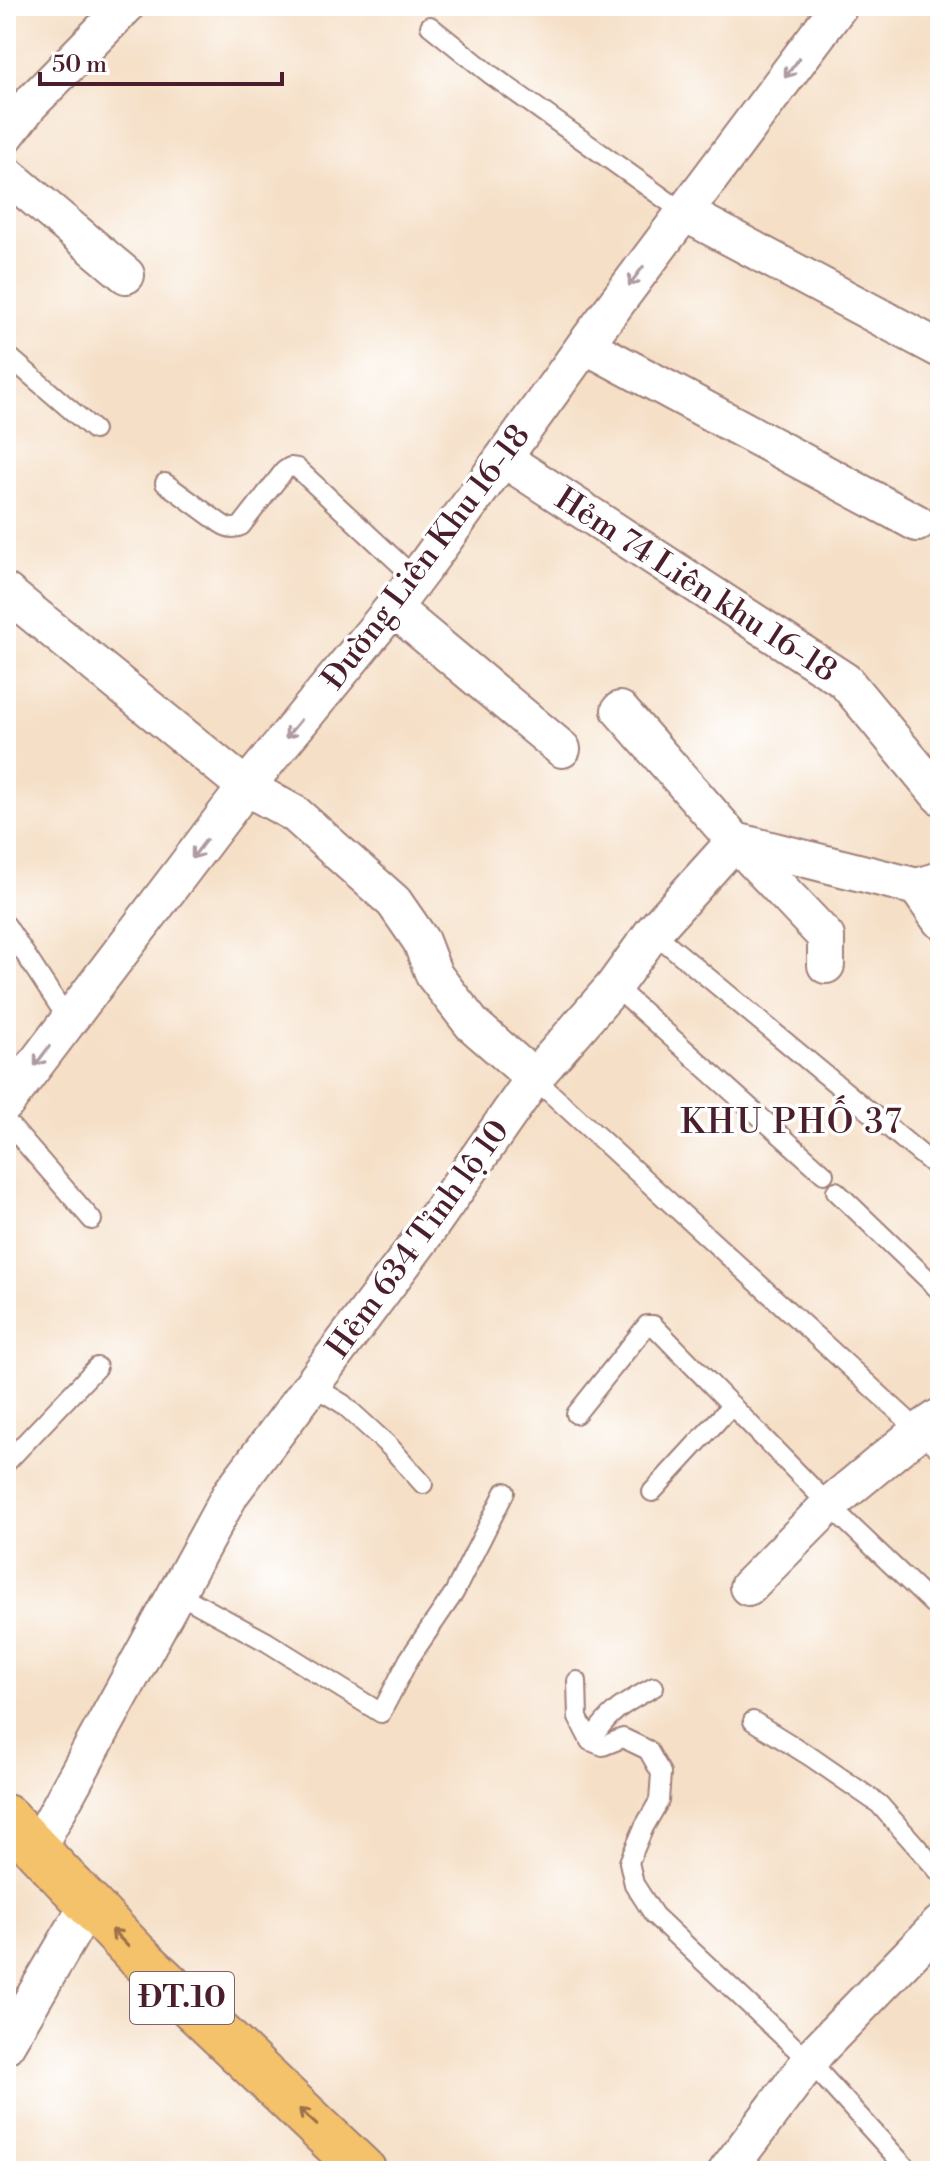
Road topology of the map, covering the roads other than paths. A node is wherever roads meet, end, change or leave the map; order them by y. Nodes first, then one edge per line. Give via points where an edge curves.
1 (126, 6) edge
2 (839, 6) edge
3 (430, 26) dead end
4 (6, 135) edge
5 (6, 174) edge
6 (683, 212) junction
7 (126, 275) dead end
8 (585, 345) junction
9 (940, 349) edge
10 (6, 354) edge
11 (94, 430) dead end
12 (504, 459) junction
13 (165, 483) dead end
14 (917, 523) dead end
15 (415, 578) junction
16 (6, 592) edge
17 (393, 608) junction
18 (620, 710) dead end
19 (562, 749) dead end
20 (246, 787) junction
21 (940, 796) edge
22 (735, 841) junction
23 (929, 884) edge
24 (940, 920) edge
25 (6, 925) edge
26 (653, 932) junction
27 (826, 965) dead end
28 (614, 986) junction
29 (69, 1021) junction
30 (534, 1078) junction
31 (6, 1103) edge
32 (6, 1121) edge
33 (940, 1170) edge
34 (824, 1174) dead end
35 (836, 1191) dead end
36 (92, 1220) dead end
37 (940, 1291) edge
38 (97, 1367) dead end
39 (312, 1385) junction
40 (732, 1405) junction
41 (576, 1414) dead end
42 (933, 1433) edge
43 (6, 1463) edge
44 (423, 1484) dead end
45 (505, 1492) dead end
46 (652, 1492) dead end
47 (829, 1505) junction
48 (748, 1587) dead end
49 (177, 1593) junction
50 (940, 1611) edge
51 (577, 1681) dead end
52 (654, 1687) dead end
53 (753, 1721) dead end
54 (590, 1741) junction
55 (6, 1817) edge
56 (36, 1850) junction
57 (940, 1873) edge
58 (88, 1905) junction
59 (940, 1924) edge
60 (6, 2045) edge
61 (810, 2062) junction
62 (364, 2171) edge
63 (727, 2171) edge
64 (909, 2171) edge

1 - 4 street
2 -> 6 street, Đường Liên Khu 16-18
3 - 6 lane
5 - 7 street
6 -> 8 street, Đường Liên Khu 16-18
6 - 9 street
8 - 12 street, Đường Liên Khu 16-18
8 - 14 street
10 - 11 lane
12 - 15 street, Đường Liên Khu 16-18
12 - 21 street, Hẻm 74 Liên khu 16-18 via 845,681
13 - 15 lane via 220,523 237,528 284,471 297,468
15 - 17 street, Đường Liên Khu 16-18
16 - 20 street
17 - 19 street
17 -> 20 street, Đường Liên Khu 16-18
18 - 22 street
20 -> 29 street, Đường Liên Khu 16-18
20 - 30 street via 295,814 394,902 421,941 434,975 472,1024
22 - 23 street
22 - 26 street, Hẻm 634 Tỉnh lộ 10
22 - 27 street via 826,937
23 - 24 street
25 - 29 lane
26 - 28 street, Hẻm 634 Tỉnh lộ 10
26 - 33 lane
28 - 30 street, Hẻm 634 Tỉnh lộ 10
28 - 34 lane
29 -> 31 street, Đường Liên Khu 16-18
30 - 39 street, Hẻm 634 Tỉnh lộ 10
30 - 42 lane
32 - 36 lane
35 - 37 lane
38 - 43 lane
39 - 44 lane via 343,1404
39 - 49 street, Hẻm 634 Tỉnh lộ 10 via 231,1493
40 - 41 lane via 649,1323
40 - 46 lane
40 - 47 lane
42 - 47 street
45 - 49 lane via 454,1593 409,1659 381,1713
47 - 48 street
47 - 50 lane
49 - 56 street, Hẻm 634 Tỉnh lộ 10
51 - 54 lane via 578,1718
52 - 54 lane via 616,1709
53 - 57 lane via 879,1804
54 - 61 lane via 603,1746 623,1738 648,1750 661,1773 659,1801 629,1862 634,1884 654,1915
55 - 56 main road, ĐT.10
56 - 58 main road, ĐT.10
58 - 60 street
62 -> 58 main road, ĐT.10
59 - 61 street
61 - 63 street
61 - 64 lane

